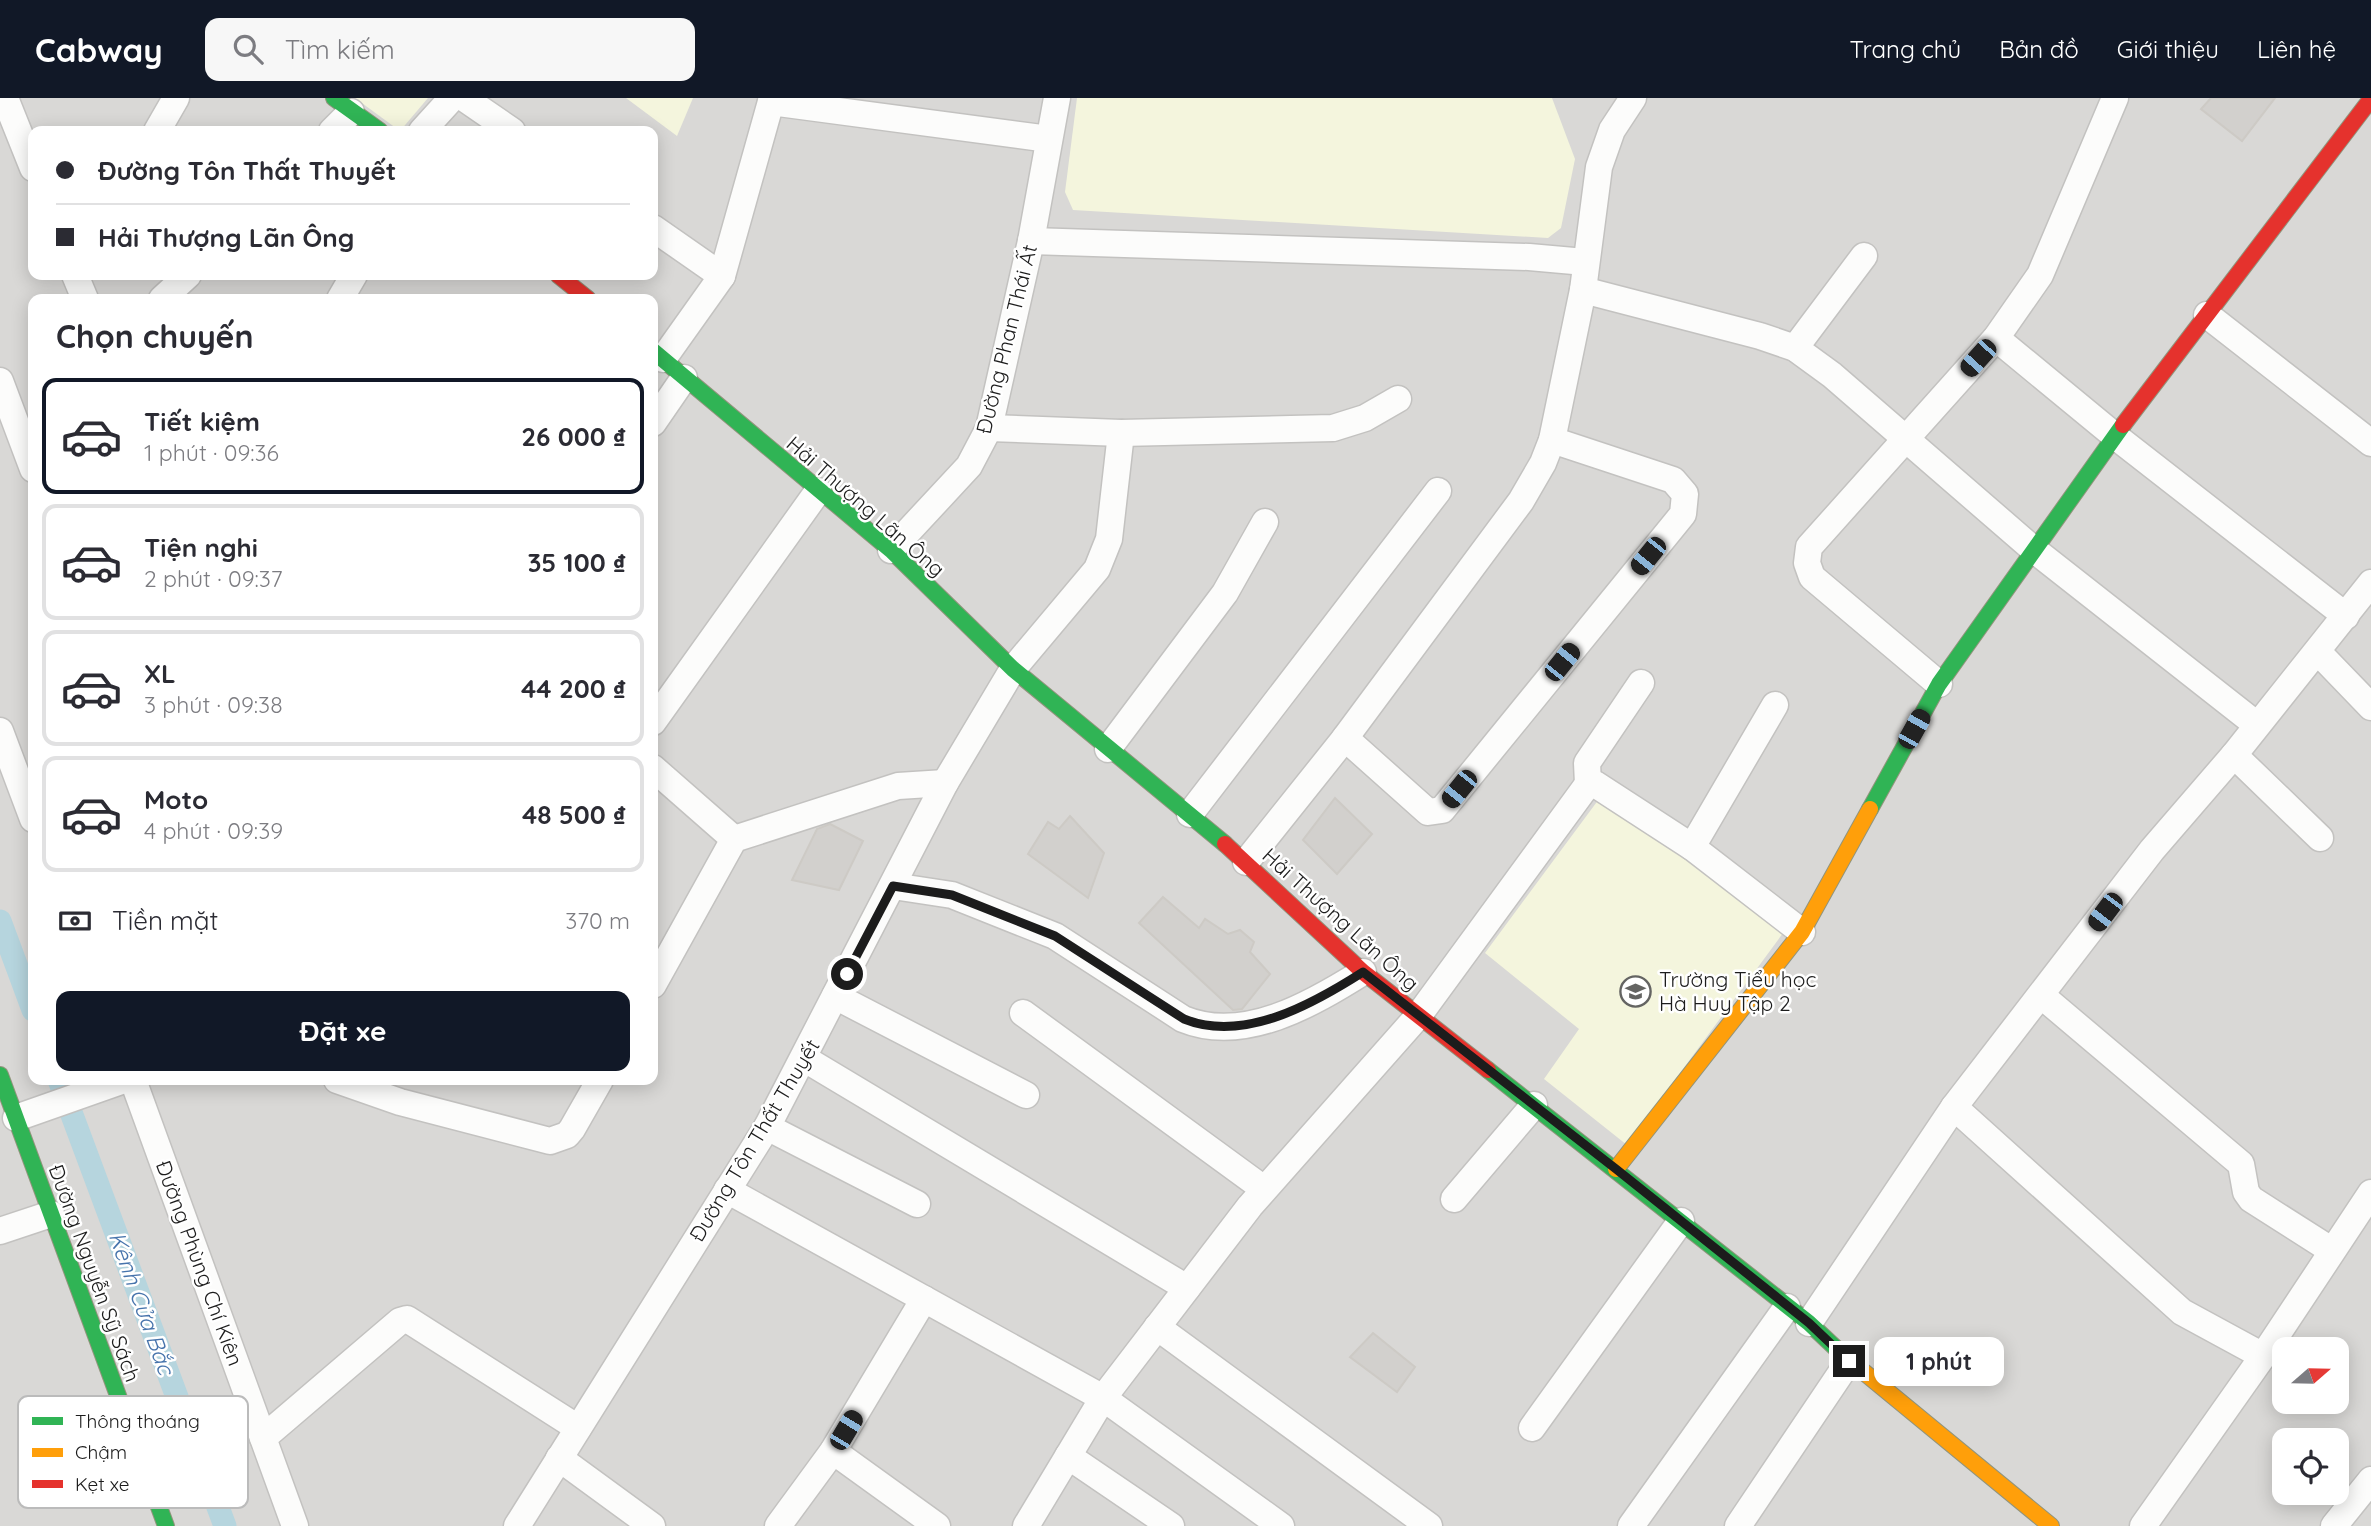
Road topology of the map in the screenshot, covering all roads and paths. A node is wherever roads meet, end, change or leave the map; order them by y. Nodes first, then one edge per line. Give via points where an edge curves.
1 (5, 98) edge
2 (176, 98) edge
3 (452, 98) edge
4 (464, 98) edge
5 (1057, 98) edge
6 (1633, 98) edge
7 (2115, 98) edge
8 (2371, 99) edge
9 (771, 100) edge
10 (343, 105) edge
11 (160, 126) edge
12 (334, 126) edge
13 (373, 126) edge
14 (427, 126) edge
15 (505, 126) edge
16 (1049, 139) junction
17 (28, 156) edge
18 (658, 231) edge
19 (1031, 241) junction
20 (1864, 256) dead end
21 (1585, 262) junction
22 (722, 276) junction
23 (184, 280) edge
24 (558, 284) edge
25 (1583, 290) junction
26 (172, 294) edge
27 (578, 294) edge
28 (2207, 314) junction
29 (1996, 338) junction
30 (1796, 348) junction
31 (658, 355) edge
32 (684, 378) junction
33 (0, 381) edge
34 (1398, 400) dead end
35 (658, 416) edge
36 (989, 428) junction
37 (1121, 433) junction
38 (2115, 436) junction
39 (1904, 439) junction
40 (1552, 440) junction
41 (2371, 443) edge
42 (28, 456) edge
43 (818, 491) junction
44 (1438, 491) dead end
45 (1265, 522) dead end
46 (2033, 549) junction
47 (891, 550) junction
48 (2371, 583) edge
49 (2346, 616) junction
50 (2318, 652) junction
51 (1013, 669) junction
52 (1642, 683) dead end
53 (1939, 684) junction
54 (1775, 705) dead end
55 (2371, 706) edge
56 (658, 715) edge
57 (2257, 725) junction
58 (0, 731) edge
59 (1345, 738) junction
60 (1108, 749) junction
61 (2234, 755) junction
62 (24, 769) edge
63 (658, 772) edge
64 (945, 783) junction
65 (1588, 784) junction
66 (28, 791) edge
67 (1190, 814) junction
68 (2320, 838) dead end
69 (734, 839) junction
70 (1692, 847) junction
71 (1246, 862) junction
72 (893, 886) junction
73 (1801, 932) junction
74 (1363, 972) junction
75 (658, 976) edge
76 (835, 996) junction
77 (2042, 996) junction
78 (1024, 1013) dead end
79 (1419, 1014) junction
80 (805, 1059) junction
81 (0, 1075) edge
82 (110, 1085) edge
83 (135, 1085) edge
84 (368, 1085) edge
85 (597, 1085) edge
86 (406, 1091) edge
87 (1027, 1095) dead end
88 (1534, 1105) junction
89 (1954, 1107) junction
90 (16, 1118) junction
91 (767, 1127) junction
92 (1616, 1169) junction
93 (1264, 1189) junction
94 (727, 1190) junction
95 (2371, 1193) edge
96 (1454, 1199) dead end
97 (917, 1204) dead end
98 (51, 1214) junction
99 (1681, 1221) junction
100 (0, 1231) edge
101 (2331, 1250) junction
102 (1187, 1288) junction
103 (924, 1299) junction
104 (1787, 1307) junction
105 (1809, 1323) junction
106 (1157, 1327) junction
107 (2263, 1356) junction
108 (1849, 1361) junction
109 (118, 1396) edge
110 (248, 1396) edge
111 (248, 1397) edge
112 (1103, 1398) junction
113 (578, 1428) junction
114 (1532, 1428) dead end
115 (263, 1438) junction
116 (832, 1451) junction
117 (1068, 1456) junction
118 (559, 1458) junction
119 (2371, 1480) edge
120 (159, 1508) edge
121 (1032, 1524) edge
122 (166, 1526) edge
123 (295, 1526) edge
124 (517, 1526) edge
125 (652, 1526) edge
126 (778, 1526) edge
127 (937, 1526) edge
128 (1171, 1526) edge
129 (1281, 1526) edge
130 (1429, 1526) edge
131 (1631, 1526) edge
132 (1738, 1526) edge
133 (2051, 1526) edge
134 (2143, 1526) edge
135 (2334, 1526) edge

1 - 17 street
2 - 11 street
3 - 14 street
4 - 15 street
5 - 16 street, Đường Phan Thái Ất
6 - 21 street via 1606,143
7 - 29 street via 2049,257
8 - 28 street
9 - 16 street
9 - 22 street
10 - 12 street
10 - 13 street
16 - 19 street, Đường Phan Thái Ất
18 - 22 street
19 - 21 street
19 - 36 street, Đường Phan Thái Ất
20 - 30 street
21 - 25 street
22 - 31 street
23 - 26 street
24 - 27 street
25 - 30 street
25 - 40 street
28 - 38 street
28 - 41 street
29 - 38 street
29 - 39 street
30 - 39 street
31 - 32 street, Hải Thượng Lãn Ông
32 - 35 street
32 - 43 street, Hải Thượng Lãn Ông
33 - 42 street
34 - 37 street via 1333,428
36 - 37 street
36 - 47 street, Đường Phan Thái Ất via 969,466
37 - 51 street, Đường Tôn Thất Thuyết via 1106,551 1097,569
38 - 46 street
38 - 49 street
39 - 46 street
39 - 53 street via 1812,541 1807,564 1817,582
40 - 59 street via 1521,501
40 - 59 street via 1673,480 1685,494 1683,513 1442,810 1428,812
43 - 47 street, Hải Thượng Lãn Ông
43 - 56 street
44 - 67 street
45 - 60 street via 1225,593
46 - 53 street
46 - 57 street
47 - 51 street, Hải Thượng Lãn Ông
48 - 49 street
49 - 50 street
50 - 55 street
50 - 57 street
51 - 60 street, Hải Thượng Lãn Ông
51 - 64 street, Đường Tôn Thất Thuyết
52 - 65 street via 1587,763
53 - 73 street
54 - 70 street
57 - 61 street
58 - 62 street
59 - 71 street
60 - 67 street, Hải Thượng Lãn Ông
61 - 68 street
61 - 77 street via 2152,850
62 - 66 street
63 - 69 street
64 - 69 street via 898,786
64 - 72 street, Đường Tôn Thất Thuyết
65 - 70 street via 1595,784
65 - 79 street
67 - 71 street, Hải Thượng Lãn Ông
69 - 75 street
70 - 73 street
71 - 74 street, Hải Thượng Lãn Ông
72 - 74 street via 952,895 1055,936 1203,1027 1232,1027 1280,1015
72 - 76 street, Đường Tôn Thất Thuyết
73 - 92 street
74 - 79 street, Hải Thượng Lãn Ông
76 - 80 street, Đường Tôn Thất Thuyết
76 - 87 street
77 - 89 street
77 - 101 street via 2241,1164 2251,1199
78 - 93 street
79 - 88 street, Hải Thượng Lãn Ông
79 - 93 street
80 - 91 street, Đường Tôn Thất Thuyết
80 - 102 street
81 - 90 street, Đường Nguyễn Sỹ Sách
82 - 90 street
83 - 110 street, Đường Phùng Chí Kiên
84 - 86 street
85 - 86 street via 567,1135 550,1141
88 - 92 street, Hải Thượng Lãn Ông
88 - 96 street
89 - 105 street
89 - 107 street via 2182,1312
90 - 98 street, Đường Nguyễn Sỹ Sách
91 - 94 street, Đường Tôn Thất Thuyết
91 - 97 street
92 - 99 street, Hải Thượng Lãn Ông
93 - 102 street
94 - 103 street
94 - 113 street, Đường Tôn Thất Thuyết
95 - 101 street
98 - 100 street
98 - 109 street, Đường Nguyễn Sỹ Sách
99 - 104 street, Hải Thượng Lãn Ông
99 - 114 street
101 - 107 street
102 - 106 street
103 - 112 street
103 - 116 street
104 - 105 street, Hải Thượng Lãn Ông
104 - 131 street
105 - 108 street, Hải Thượng Lãn Ông
106 - 112 street
106 - 130 street
107 - 134 street
108 - 132 street
108 - 133 street, Hải Thượng Lãn Ông
111 - 115 street, Đường Phùng Chí Kiên
112 - 117 street
112 - 129 street
113 - 115 street via 407,1319
113 - 118 street, Đường Tôn Thất Thuyết
115 - 123 street, Đường Phùng Chí Kiên
116 - 126 street
116 - 127 street
117 - 121 street
117 - 128 street
118 - 124 street, Đường Tôn Thất Thuyết
118 - 125 street
119 - 135 street
120 - 122 street, Đường Nguyễn Sỹ Sách

